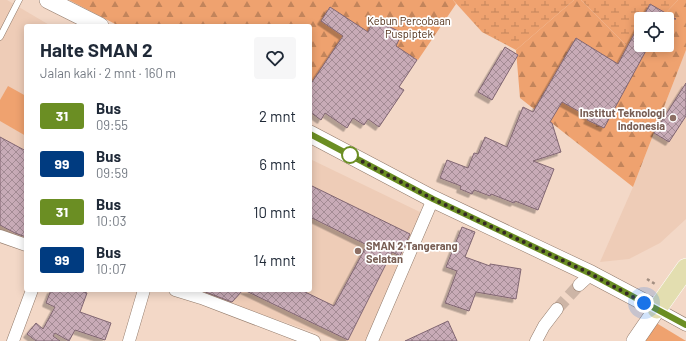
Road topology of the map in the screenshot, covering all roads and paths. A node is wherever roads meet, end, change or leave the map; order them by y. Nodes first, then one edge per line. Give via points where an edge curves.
1 (19, 0) edge
2 (48, 0) edge
3 (96, 24) edge
4 (0, 37) edge
5 (312, 135) edge
6 (433, 199) junction
7 (0, 236) edge
8 (24, 244) edge
9 (686, 268) edge
10 (31, 292) edge
11 (143, 292) edge
12 (182, 292) edge
13 (657, 309) junction
14 (557, 310) tunnel mouth
15 (686, 325) edge
16 (13, 341) edge
17 (129, 341) edge
18 (314, 341) edge
19 (372, 341) edge
20 (536, 341) edge
21 (635, 341) edge

1 - 4 lane
2 - 3 main road
5 - 6 main road
6 - 13 main road via 585,280
6 - 19 street
7 - 8 street
9 - 13 main road
10 - 16 street
11 - 17 street
12 - 18 street
13 - 15 street
13 - 21 main road
14 - 20 street

